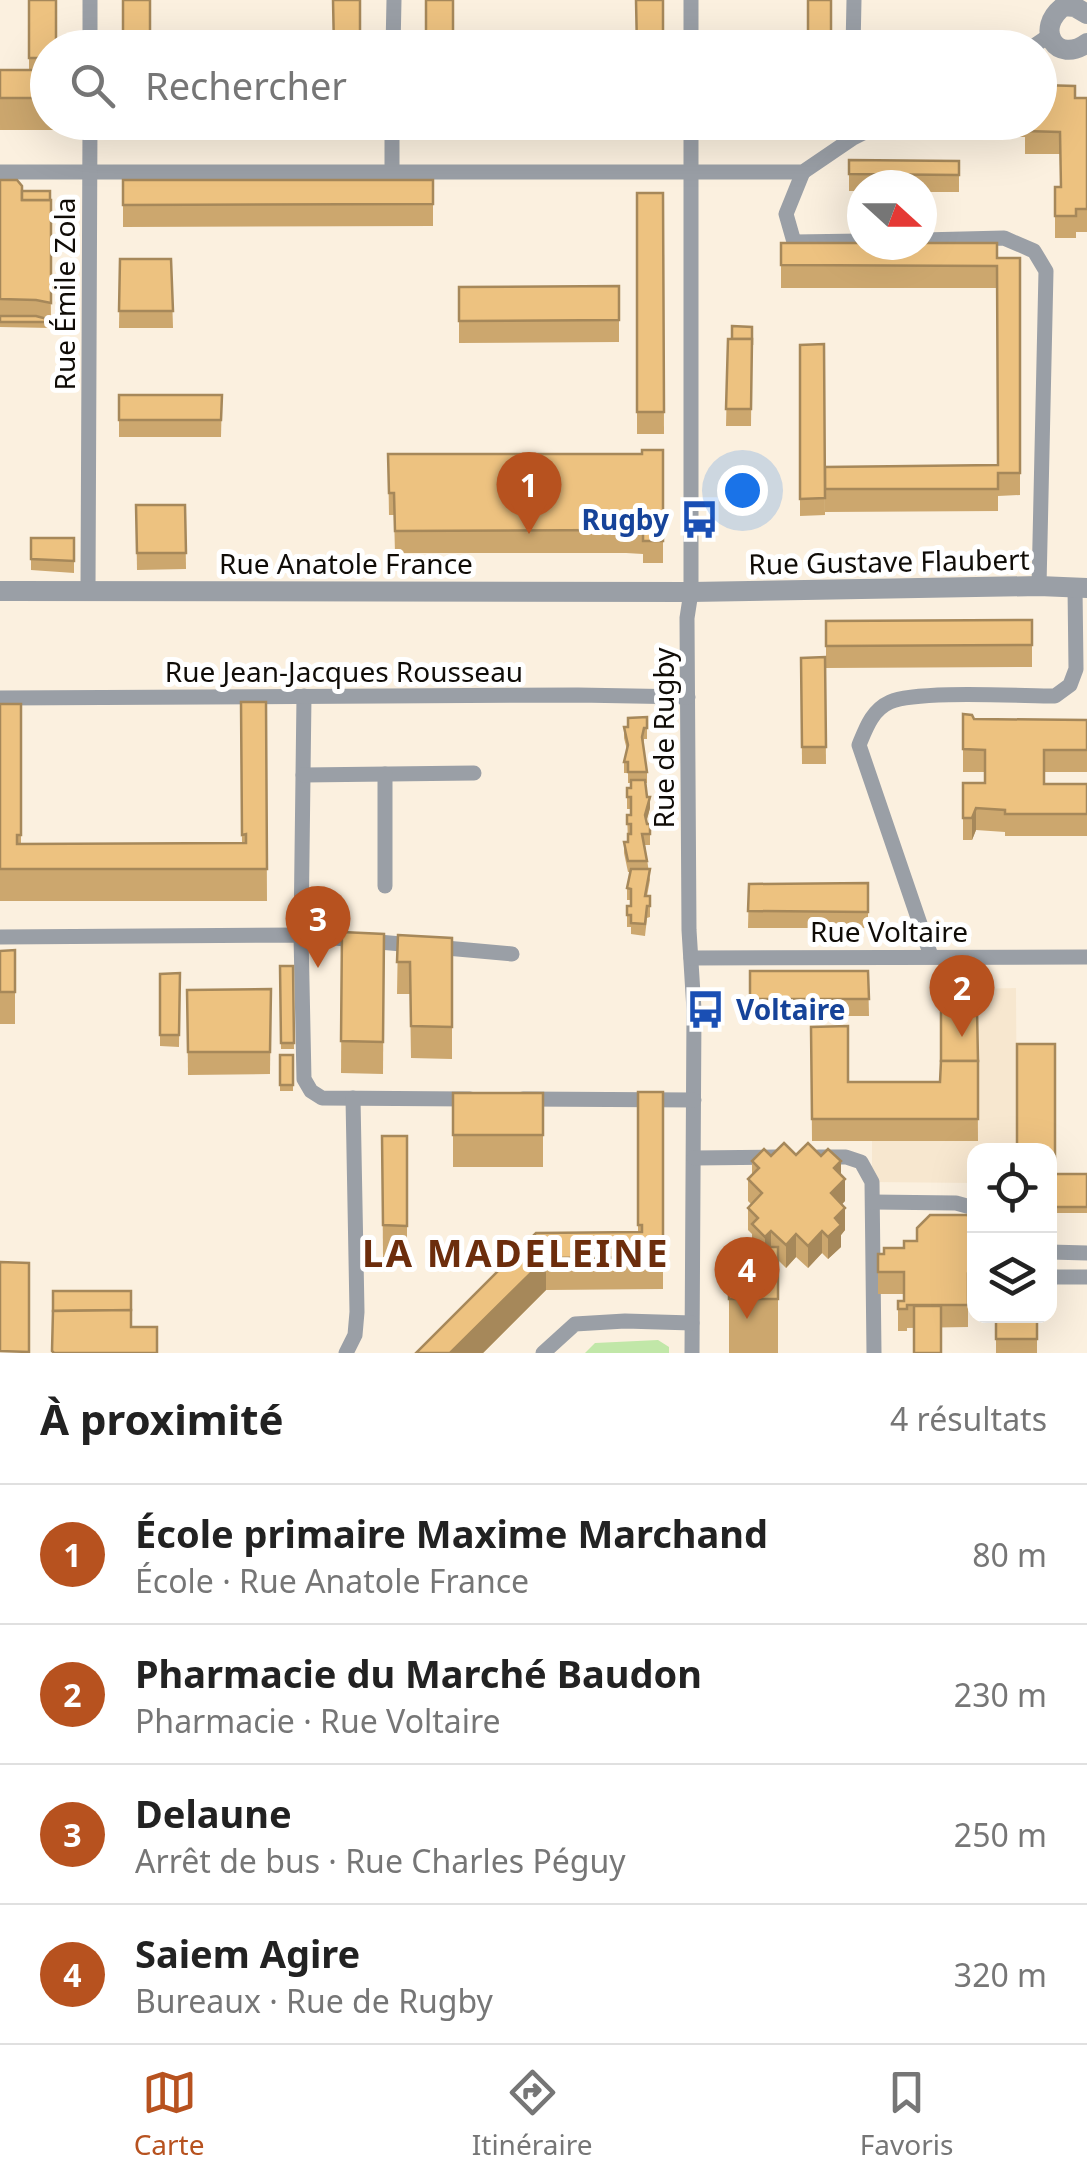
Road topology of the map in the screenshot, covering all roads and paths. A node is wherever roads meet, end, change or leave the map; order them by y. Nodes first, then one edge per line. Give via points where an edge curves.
1 (90, 0) edge
2 (394, 0) edge
3 (691, 0) edge
4 (854, 0) edge
5 (1062, 3) edge
6 (1087, 14) edge
7 (90, 30) edge
8 (393, 30) edge
9 (691, 30) edge
10 (854, 30) edge
11 (1050, 30) edge
12 (1057, 46) edge
13 (1083, 50) edge
14 (90, 140) edge
15 (392, 140) edge
16 (691, 140) edge
17 (841, 140) edge
18 (392, 171) junction
19 (0, 172) edge
20 (803, 172) junction
21 (89, 173) junction
22 (691, 174) junction
23 (937, 240) edge
24 (847, 241) edge
25 (1040, 586) junction
26 (1081, 588) edge
27 (88, 590) junction
28 (0, 592) edge
29 (691, 592) junction
30 (304, 696) junction
31 (0, 698) edge
32 (688, 698) junction
33 (474, 773) dead end
34 (385, 774) junction
35 (304, 775) junction
36 (385, 886) dead end
37 (302, 935) junction
38 (0, 936) edge
39 (512, 954) dead end
40 (931, 956) junction
41 (1087, 957) edge
42 (691, 958) junction
43 (353, 1098) junction
44 (488, 1099) edge
45 (507, 1099) edge
46 (694, 1100) junction
47 (791, 1157) edge
48 (810, 1157) edge
49 (694, 1158) junction
50 (873, 1202) junction
51 (967, 1206) edge
52 (1057, 1252) edge
53 (1087, 1252) edge
54 (1057, 1277) edge
55 (1087, 1277) edge
56 (692, 1323) junction
57 (346, 1353) edge
58 (543, 1353) edge
59 (692, 1353) edge
60 (874, 1353) edge

1 - 7 street
2 - 8 street
3 - 9 street
4 - 10 street
5 - 6 street
5 - 11 street
12 - 13 street
14 - 21 street, Rue Émile Zola
15 - 18 street
16 - 22 street, Rue de Rugby
17 - 20 street
18 - 21 street
18 - 22 street
19 - 21 street
20 - 22 street
20 - 24 street via 786,214 794,242
21 - 27 street, Rue Émile Zola
22 - 29 street, Rue de Rugby
23 - 25 street via 1004,238 1034,250 1046,271
25 - 26 street, Rue Gustave Flaubert
25 - 29 street, Rue Gustave Flaubert
26 - 40 street via 1076,669 1070,685 1055,696 915,696 890,702 869,719 860,745
27 - 28 street, Rue Anatole France
27 - 29 street, Rue Anatole France
29 - 32 street, Rue de Rugby
30 - 31 street, Rue Jean-Jacques Rousseau
30 - 32 street, Rue Jean-Jacques Rousseau
30 - 35 street
32 - 42 street, Rue de Rugby
33 - 34 street
34 - 35 street
34 - 36 street
35 - 37 street
37 - 38 street
37 - 39 street
37 - 43 street via 304,1080 322,1098
40 - 41 street, Rue Voltaire
40 - 42 street, Rue Voltaire
42 - 46 street, Rue de Rugby
43 - 44 street
43 - 57 street via 357,1312
45 - 46 street
46 - 49 street, Rue de Rugby
47 - 49 street
48 - 50 street via 861,1162
49 - 56 street, Rue de Rugby
50 - 51 street
50 - 60 street
52 - 53 street
54 - 55 street
56 - 58 street via 575,1324
56 - 59 street, Rue de Rugby

